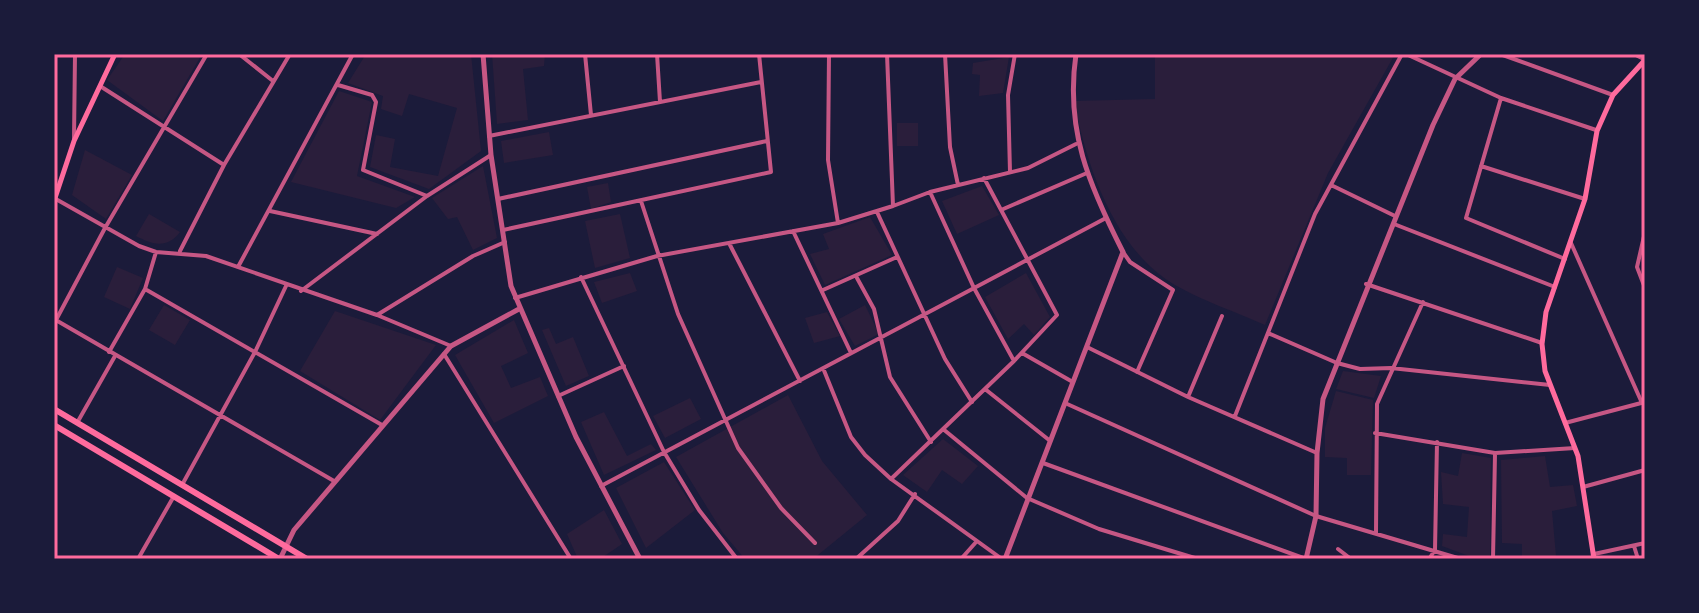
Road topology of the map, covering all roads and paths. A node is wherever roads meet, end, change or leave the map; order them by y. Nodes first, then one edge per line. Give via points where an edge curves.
1 (75, 54) edge
2 (115, 54) edge
3 (207, 54) edge
4 (239, 54) edge
5 (290, 54) edge
6 (353, 54) edge
7 (483, 54) edge
8 (585, 54) edge
9 (657, 54) edge
10 (759, 54) edge
11 (829, 54) edge
12 (887, 54) edge
13 (945, 54) edge
14 (1015, 54) edge
15 (1076, 54) edge
16 (1404, 54) edge
17 (1481, 54) edge
18 (1500, 54) edge
19 (1635, 54) edge
20 (1645, 59) edge
21 (1455, 79) junction
22 (273, 81) junction
23 (761, 82) junction
24 (98, 84) junction
25 (337, 85) junction
26 (1613, 95) junction
27 (1501, 98) junction
28 (660, 102) junction
29 (591, 115) junction
30 (163, 126) junction
31 (1597, 131) junction
32 (489, 136) junction
33 (74, 141) junction
34 (767, 141) junction
35 (1076, 144) junction
36 (491, 155) junction
37 (224, 165) junction
38 (1481, 166) junction
39 (1010, 172) junction
40 (1087, 173) junction
41 (984, 178) junction
42 (958, 185) junction
43 (1331, 185) junction
44 (930, 192) junction
45 (427, 196) junction
46 (55, 199) edge
47 (498, 199) junction
48 (1585, 199) junction
49 (641, 201) junction
50 (893, 206) junction
51 (1001, 210) junction
52 (268, 211) junction
53 (877, 212) junction
54 (1106, 218) junction
55 (1393, 220) junction
56 (838, 223) junction
57 (105, 228) junction
58 (503, 230) junction
59 (793, 231) junction
60 (1645, 232) edge
61 (377, 234) junction
62 (505, 242) junction
63 (1571, 243) junction
64 (730, 245) junction
65 (156, 252) junction
66 (179, 252) junction
67 (1123, 252) junction
68 (657, 256) junction
69 (898, 257) junction
70 (1565, 259) junction
71 (1026, 260) junction
72 (238, 267) junction
73 (581, 277) junction
74 (857, 278) junction
75 (1366, 284) junction
76 (286, 286) junction
77 (1555, 287) junction
78 (974, 288) junction
79 (1645, 288) edge
80 (145, 289) junction
81 (823, 290) junction
82 (301, 291) junction
83 (515, 298) junction
84 (1423, 302) junction
85 (519, 309) junction
86 (925, 314) junction
87 (377, 315) junction
88 (1222, 316) dead end
89 (55, 320) edge
90 (1268, 333) junction
91 (882, 337) junction
92 (1542, 344) junction
93 (451, 346) junction
94 (1084, 346) junction
95 (109, 352) junction
96 (255, 352) junction
97 (851, 353) junction
98 (1022, 353) junction
99 (444, 354) junction
100 (115, 356) junction
101 (1014, 361) junction
102 (1337, 363) junction
103 (624, 366) junction
104 (823, 368) junction
105 (1391, 368) junction
106 (1137, 372) junction
107 (800, 381) junction
108 (1071, 381) junction
109 (1551, 385) junction
110 (985, 389) junction
111 (558, 396) junction
112 (1188, 397) junction
113 (972, 402) junction
114 (1063, 402) junction
115 (1644, 402) edge
116 (54, 409) edge
117 (221, 416) junction
118 (1235, 416) junction
119 (728, 418) junction
120 (77, 423) junction
121 (1565, 423) junction
122 (383, 426) junction
123 (54, 427) edge
124 (943, 429) junction
125 (1375, 433) junction
126 (1049, 440) junction
127 (931, 442) junction
128 (1437, 442) junction
129 (1575, 448) junction
130 (664, 452) junction
131 (1317, 453) junction
132 (1495, 453) junction
133 (1040, 462) junction
134 (1645, 470) edge
135 (891, 479) junction
136 (334, 481) junction
137 (182, 485) junction
138 (601, 486) junction
139 (1583, 487) junction
140 (915, 494) junction
141 (174, 496) junction
142 (1027, 498) junction
143 (1316, 516) junction
144 (1376, 533) junction
145 (977, 541) junction
146 (815, 543) dead end
147 (1645, 543) edge
148 (1634, 546) junction
149 (286, 547) junction
150 (1338, 549) dead end
151 (1435, 550) junction
152 (1594, 556) edge
153 (138, 559) edge
154 (280, 559) edge
155 (307, 559) edge
156 (571, 559) edge
157 (640, 559) edge
158 (737, 559) edge
159 (856, 559) edge
160 (961, 559) edge
161 (1004, 559) edge
162 (1198, 559) edge
163 (1306, 559) edge
164 (1351, 559) edge
165 (1429, 559) edge
166 (1461, 559) edge
167 (1493, 559) edge
168 (1638, 559) edge

1 - 33 street
2 - 24 main road
3 - 30 street
4 - 22 street
5 - 22 street
6 - 25 street
7 - 32 street
8 - 29 street
9 - 28 street
10 - 23 street
11 - 56 street via 828,160
12 - 50 street
13 - 42 street via 950,147
14 - 39 street via 1008,95
15 - 35 street via 1071,89
16 - 21 street
16 - 43 street
17 - 21 street
18 - 26 street
19 - 20 street
20 - 26 main road
21 - 27 street
21 - 55 street
22 - 37 street
23 - 28 street
23 - 34 street
24 - 30 street
24 - 33 main road
25 - 45 street via 372,95 376,102 363,170
25 - 52 street
26 - 31 main road
27 - 31 street
27 - 38 street
28 - 29 street
29 - 32 street
30 - 37 street
30 - 57 street
31 - 48 main road
32 - 36 street
33 - 46 main road
34 - 47 street
34 - 49 street via 771,172
35 - 39 street
35 - 40 street
36 - 45 street
36 - 47 street
37 - 66 street
38 - 48 street
38 - 70 street via 1466,218
39 - 41 street
40 - 51 street
40 - 54 street
41 - 42 street
41 - 51 street
42 - 44 street
43 - 55 street
43 - 90 street
44 - 50 street
44 - 78 street
45 - 61 street
46 - 57 street
47 - 58 street
48 - 63 main road
49 - 58 street
49 - 68 street
50 - 53 street
51 - 71 street
52 - 61 street
52 - 72 street
53 - 56 street
53 - 69 street
54 - 67 street
54 - 71 street
55 - 75 street
55 - 77 street
56 - 59 street
57 - 65 street
57 - 89 street
58 - 62 street
59 - 64 street
59 - 81 street
60 - 79 street via 1637,267
61 - 82 street
62 - 83 street
62 - 87 street
63 - 70 main road
63 - 115 street
64 - 68 street
64 - 107 street
65 - 66 street
65 - 80 street
66 - 72 street
67 - 94 street
67 - 106 street via 1173,290
68 - 73 street
68 - 119 street via 678,314
69 - 74 street
69 - 86 street
70 - 77 main road
71 - 78 street
71 - 98 street via 1057,315
72 - 76 street
73 - 83 street
73 - 103 street
74 - 81 street
74 - 91 street
75 - 84 street
75 - 102 street
76 - 82 street
76 - 96 street
77 - 92 main road
78 - 86 street
78 - 101 street
80 - 95 street
80 - 96 street
81 - 97 street
82 - 87 street
83 - 85 street
84 - 92 street
84 - 105 street
85 - 93 street
85 - 111 street
86 - 91 street
86 - 113 street
87 - 93 street
88 - 112 street
89 - 95 street
90 - 102 street
90 - 118 street
91 - 97 street
91 - 127 street via 890,377
92 - 109 main road
93 - 99 street
94 - 106 street
94 - 108 street
95 - 100 street
96 - 117 street
96 - 122 street
97 - 104 street
98 - 101 street
98 - 108 street
99 - 122 street
99 - 156 street
100 - 117 street
100 - 120 street
101 - 110 street
102 - 105 street
102 - 131 street via 1323,399
103 - 111 street
103 - 130 street
104 - 107 street
104 - 135 street via 851,437
105 - 109 street
105 - 125 street via 1377,404
106 - 112 street
107 - 119 street
108 - 114 street
109 - 121 main road
110 - 113 street
110 - 126 street
111 - 138 street
112 - 118 street
113 - 124 street
114 - 126 street
114 - 143 street
115 - 121 street
116 - 120 main road
117 - 136 street
117 - 137 street
118 - 131 street
119 - 130 street
119 - 146 street via 738,448 781,508
120 - 137 main road
121 - 129 main road
122 - 136 street
123 - 141 main road
124 - 127 street
124 - 142 street
125 - 128 street
125 - 144 street
126 - 133 street
127 - 135 street
128 - 132 street
128 - 151 street
129 - 132 street
129 - 139 main road
130 - 138 street
130 - 158 street
131 - 143 street
132 - 167 street
133 - 142 street
133 - 163 street
134 - 139 street
135 - 140 street
136 - 149 street
137 - 149 main road
138 - 157 street
139 - 152 main road
140 - 145 street
140 - 159 street via 898,521
141 - 153 street
141 - 154 main road
142 - 161 street
142 - 162 street via 1099,529
143 - 144 street
143 - 163 street
144 - 151 street
145 - 160 street
145 - 161 street
147 - 148 street
148 - 152 street
148 - 168 street
149 - 154 street
149 - 155 main road
150 - 164 street
151 - 165 street
151 - 166 street

